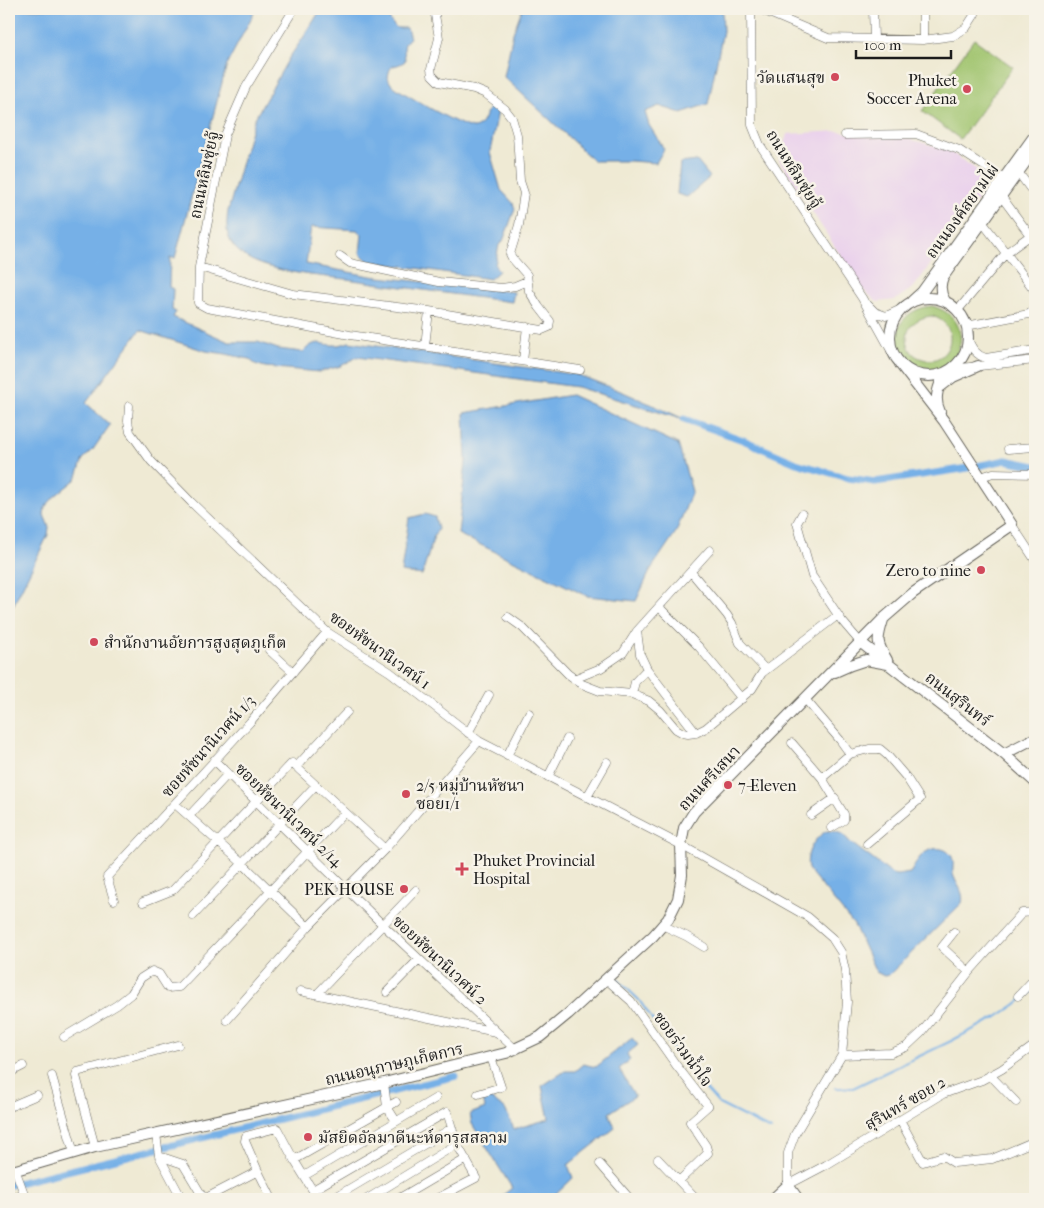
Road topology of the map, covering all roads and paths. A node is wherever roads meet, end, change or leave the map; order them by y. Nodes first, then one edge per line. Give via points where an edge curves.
1 (294, 9) edge
2 (434, 9) edge
3 (752, 9) edge
4 (760, 9) edge
5 (873, 9) edge
6 (923, 9) edge
7 (975, 9) edge
8 (874, 39) junction
9 (923, 40) junction
10 (1035, 135) edge
11 (845, 136) dead end
12 (1035, 149) edge
13 (1016, 169) junction
14 (1004, 179) junction
15 (1035, 195) edge
16 (1001, 196) junction
17 (980, 219) junction
18 (1034, 236) edge
19 (1006, 253) junction
20 (340, 256) dead end
21 (199, 267) junction
22 (526, 282) junction
23 (1035, 291) edge
24 (862, 298) junction
25 (945, 301) junction
26 (912, 302) junction
27 (1035, 309) edge
28 (901, 310) junction
29 (958, 310) junction
30 (429, 311) junction
31 (966, 326) junction
32 (527, 327) junction
33 (968, 339) junction
34 (425, 346) junction
35 (1035, 350) edge
36 (893, 354) junction
37 (1035, 360) edge
38 (523, 361) junction
39 (900, 364) junction
40 (978, 366) junction
41 (580, 370) dead end
42 (948, 371) junction
43 (938, 390) junction
44 (129, 406) dead end
45 (944, 421) junction
46 (1035, 447) edge
47 (1008, 449) dead end
48 (1035, 474) edge
49 (980, 475) junction
50 (802, 514) dead end
51 (1012, 525) junction
52 (710, 550) dead end
53 (1035, 560) edge
54 (691, 572) junction
55 (659, 607) junction
56 (838, 615) junction
57 (508, 617) dead end
58 (883, 619) junction
59 (637, 631) junction
60 (327, 632) junction
61 (860, 642) junction
62 (269, 650) dead end
63 (889, 664) junction
64 (647, 669) junction
65 (766, 670) junction
66 (293, 672) junction
67 (830, 674) junction
68 (574, 679) junction
69 (632, 694) junction
70 (489, 695) dead end
71 (742, 699) junction
72 (805, 699) junction
73 (347, 712) dead end
74 (528, 713) dead end
75 (468, 733) junction
76 (696, 733) junction
77 (1035, 738) edge
78 (567, 739) dead end
79 (479, 742) junction
80 (792, 744) dead end
81 (850, 754) junction
82 (1004, 754) junction
83 (507, 756) junction
84 (214, 760) junction
85 (607, 762) dead end
86 (294, 765) junction
87 (228, 774) junction
88 (548, 777) junction
89 (822, 778) junction
90 (1035, 782) edge
91 (316, 785) junction
92 (587, 797) junction
93 (835, 798) junction
94 (256, 801) junction
95 (175, 804) junction
96 (345, 812) junction
97 (189, 816) junction
98 (811, 816) dead end
99 (279, 825) junction
100 (831, 828) dead end
101 (218, 842) junction
102 (867, 844) dead end
103 (680, 845) junction
104 (385, 849) junction
105 (307, 851) junction
106 (243, 864) junction
107 (346, 889) junction
108 (416, 890) dead end
109 (270, 891) junction
110 (114, 900) dead end
111 (143, 902) dead end
112 (1035, 914) edge
113 (193, 916) dead end
114 (383, 925) junction
115 (662, 925) junction
116 (308, 928) junction
117 (954, 932) dead end
118 (704, 947) dead end
119 (419, 959) junction
120 (969, 972) junction
121 (1035, 978) edge
122 (606, 979) junction
123 (300, 991) dead end
124 (387, 992) dead end
125 (317, 994) junction
126 (1018, 996) dead end
127 (227, 1020) dead end
128 (498, 1033) junction
129 (64, 1036) dead end
130 (178, 1045) dead end
131 (1035, 1045) edge
132 (516, 1050) junction
133 (842, 1055) junction
134 (491, 1057) junction
135 (24, 1066) dead end
136 (9, 1073) edge
137 (990, 1075) junction
138 (52, 1076) dead end
139 (384, 1083) junction
140 (478, 1094) dead end
141 (37, 1095) dead end
142 (436, 1098) dead end
143 (396, 1102) dead end
144 (1016, 1102) dead end
145 (9, 1107) edge
146 (387, 1107) junction
147 (900, 1120) junction
148 (396, 1122) junction
149 (452, 1128) junction
150 (156, 1134) junction
151 (1035, 1141) edge
152 (457, 1144) junction
153 (95, 1147) junction
154 (74, 1153) junction
155 (159, 1156) junction
156 (466, 1159) junction
157 (658, 1159) dead end
158 (294, 1160) junction
159 (600, 1164) dead end
160 (12, 1170) edge
161 (258, 1171) junction
162 (304, 1176) junction
163 (679, 1181) junction
164 (788, 1186) junction
165 (313, 1190) junction
166 (24, 1197) edge
167 (9, 1198) edge
168 (182, 1199) edge
169 (204, 1199) edge
170 (271, 1199) edge
171 (318, 1199) edge
172 (332, 1199) edge
173 (367, 1199) edge
174 (398, 1199) edge
175 (436, 1199) edge
176 (630, 1199) edge
177 (696, 1199) edge
178 (773, 1199) edge
179 (798, 1199) edge

1 - 21 street, ถนนหลิมซุ่ยจู้ via 246,87 225,135
2 - 22 street via 439,38 431,69 435,79 486,94 512,118 524,194 510,254 527,275
3 - 24 street, ถนนหลิมซุ่ยจู้ via 752,125 760,145
4 - 8 street via 828,38
5 - 8 street
6 - 9 street
7 - 9 street via 966,28 953,36
8 - 9 street
10 - 13 street, ถนนองค์สยามไผ่
11 - 14 street via 916,134 959,150
12 - 13 street, ถนนองค์สยามไผ่
13 - 14 street, ถนนองค์สยามไผ่
13 - 15 street
13 - 16 street, ถนนองค์สยามไผ่
14 - 17 street, ถนนองค์สยามไผ่
16 - 17 street, ถนนองค์สยามไผ่
16 - 18 street
17 - 19 street
17 - 25 street, ถนนองค์สยามไผ่ via 940,283
17 - 26 street, ถนนองค์สยามไผ่
18 - 19 street
19 - 23 street
19 - 29 street
20 - 22 street via 350,263 439,282 502,288
21 - 30 street via 292,294
21 - 34 street, ถนนหลิมซุ่ยจู้ via 198,303 207,308
22 - 32 street via 550,321 549,327 542,330
24 - 28 street, ถนนหลิมซุ่ยจู้ via 880,315
24 - 36 street, ถนนหลิมซุ่ยจู้
25 - 26 street via 924,298
25 - 29 street
26 - 28 street
27 - 31 street via 1029,314
28 - 36 street via 890,331
29 - 31 street
30 - 32 street
30 - 34 street
31 - 33 street
32 - 38 street
33 - 35 street via 972,349 986,358
33 - 42 street via 965,352
34 - 38 street
36 - 39 street
37 - 40 street
38 - 41 street
39 - 42 street via 924,376
39 - 45 street
40 - 42 street
40 - 43 street via 954,377
42 - 43 street
43 - 45 street via 936,400
44 - 60 street, ซอยหัชนานิเวศน์ 1 via 130,432 151,461
45 - 49 street
46 - 47 street
48 - 49 street
49 - 51 street
50 - 56 street via 797,523 812,576
51 - 53 street
51 - 58 street, ถนนศรีเสนา via 913,593
52 - 54 street
54 - 55 street
54 - 65 street via 727,614 740,643
55 - 59 street
55 - 71 street via 699,647
56 - 61 street
56 - 65 street
57 - 68 street
58 - 61 street, ถนนศรีเสนา
58 - 63 street via 878,645
59 - 64 street via 640,654
59 - 68 street via 623,653
60 - 66 street, ซอยหัชนานิเวศน์ 1/3
60 - 75 street, ซอยหัชนานิเวศน์ 1 via 390,672
61 - 63 street, ถนนสุรินทร์
61 - 67 street, ถนนศรีเสนา
62 - 66 street
63 - 67 street via 866,660
63 - 82 street, ถนนสุรินทร์
64 - 69 street via 635,682
64 - 76 street
65 - 71 street
66 - 84 street, ซอยหัชนานิเวศน์ 1/3
67 - 72 street, ถนนศรีเสนา
68 - 69 street via 600,691
69 - 76 street via 649,701 682,733
70 - 75 street
71 - 76 street
72 - 81 street
72 - 103 street, ถนนศรีเสนา via 694,812 684,828
73 - 86 street
74 - 83 street
75 - 79 street, ซอยหัชนานิเวศน์ 1
77 - 82 street
78 - 88 street
79 - 83 street, ซอยหัชนานิเวศน์ 1
79 - 104 street
80 - 89 street
81 - 89 street
81 - 102 street via 869,748 880,749 906,777 920,799
82 - 90 street, ถนนสุรินทร์
83 - 88 street, ซอยหัชนานิเวศน์ 1
84 - 87 street, ซอยหัชนานิเวศน์ 2/14
84 - 95 street, ซอยหัชนานิเวศน์ 1/3
85 - 92 street
86 - 91 street
86 - 94 street
87 - 94 street, ซอยหัชนานิเวศน์ 2/14
87 - 97 street
88 - 92 street, ซอยหัชนานิเวศน์ 1
89 - 93 street
91 - 96 street
91 - 99 street
92 - 103 street, ซอยหัชนานิเวศน์ 1
93 - 98 street
93 - 100 street via 844,820
94 - 99 street, ซอยหัชนานิเวศน์ 2/14
94 - 101 street
95 - 97 street
95 - 110 street, ซอยหัชนานิเวศน์ 1/3 via 107,877
96 - 104 street
96 - 105 street
97 - 101 street
99 - 105 street, ซอยหัชนานิเวศน์ 2/14
99 - 106 street
101 - 106 street
101 - 111 street via 173,890
103 - 115 street, ถนนอนุภาษภูเก็ตการ via 682,875 678,899
103 - 133 street via 808,917 832,938 841,952 845,970 847,1002
104 - 107 street
105 - 107 street, ซอยหัชนานิเวศน์ 2/14
105 - 109 street
106 - 109 street
106 - 113 street
107 - 114 street, ซอยหัชนานิเวศน์ 2
107 - 116 street
108 - 114 street
109 - 116 street
109 - 129 street via 179,987 168,988 159,974 152,971 141,978 131,994 117,1005
112 - 120 street via 1022,913
114 - 119 street, ซอยหัชนานิเวศน์ 2
114 - 125 street
115 - 118 street
115 - 122 street, ถนนอนุภาษภูเก็ตการ
116 - 127 street
117 - 120 street via 942,947
119 - 124 street
119 - 128 street, ซอยหัชนานิเวศน์ 2
120 - 133 street via 922,1032 906,1047 891,1052
121 - 126 street
122 - 132 street, ถนนอนุภาษภูเก็ตการ via 561,1022
122 - 163 street, ซอยร่วมน้ำใจ via 631,1001 708,1106 690,1122 708,1154
123 - 125 street
125 - 128 street
128 - 132 street, ซอยหัชนานิเวศน์ 2
130 - 153 street via 77,1072
131 - 137 street, สุรินทร์ ซอย 2
132 - 134 street, ถนนอนุภาษภูเก็ตการ
133 - 164 street via 795,1134 788,1153
134 - 139 street, ถนนอนุภาษภูเก็ตการ
134 - 140 street via 501,1087
135 - 136 street
137 - 144 street
137 - 147 street, สุรินทร์ ซอย 2 via 943,1094
138 - 154 street
139 - 146 street
139 - 150 street, ถนนอนุภาษภูเก็ตการ
141 - 145 street
142 - 148 street
143 - 146 street
146 - 148 street
146 - 158 street
147 - 151 street via 923,1162 943,1156 954,1162 992,1159
147 - 164 street, สุรินทร์ ซอย 2
148 - 162 street
149 - 152 street
149 - 165 street via 447,1112
149 - 172 street
150 - 153 street, ถนนอนุภาษภูเก็ตการ
150 - 155 street
152 - 156 street
152 - 173 street
153 - 154 street, ถนนอนุภาษภูเก็ตการ
154 - 160 street, ถนนอนุภาษภูเก็ตการ
155 - 168 street
155 - 169 street via 183,1164
156 - 174 street
156 - 175 street via 476,1178
157 - 163 street
158 - 161 street via 277,1128 246,1136
158 - 162 street
159 - 176 street
160 - 166 street
161 - 169 street
161 - 170 street
162 - 165 street
163 - 177 street
164 - 178 street
164 - 179 street
165 - 171 street
166 - 167 street

